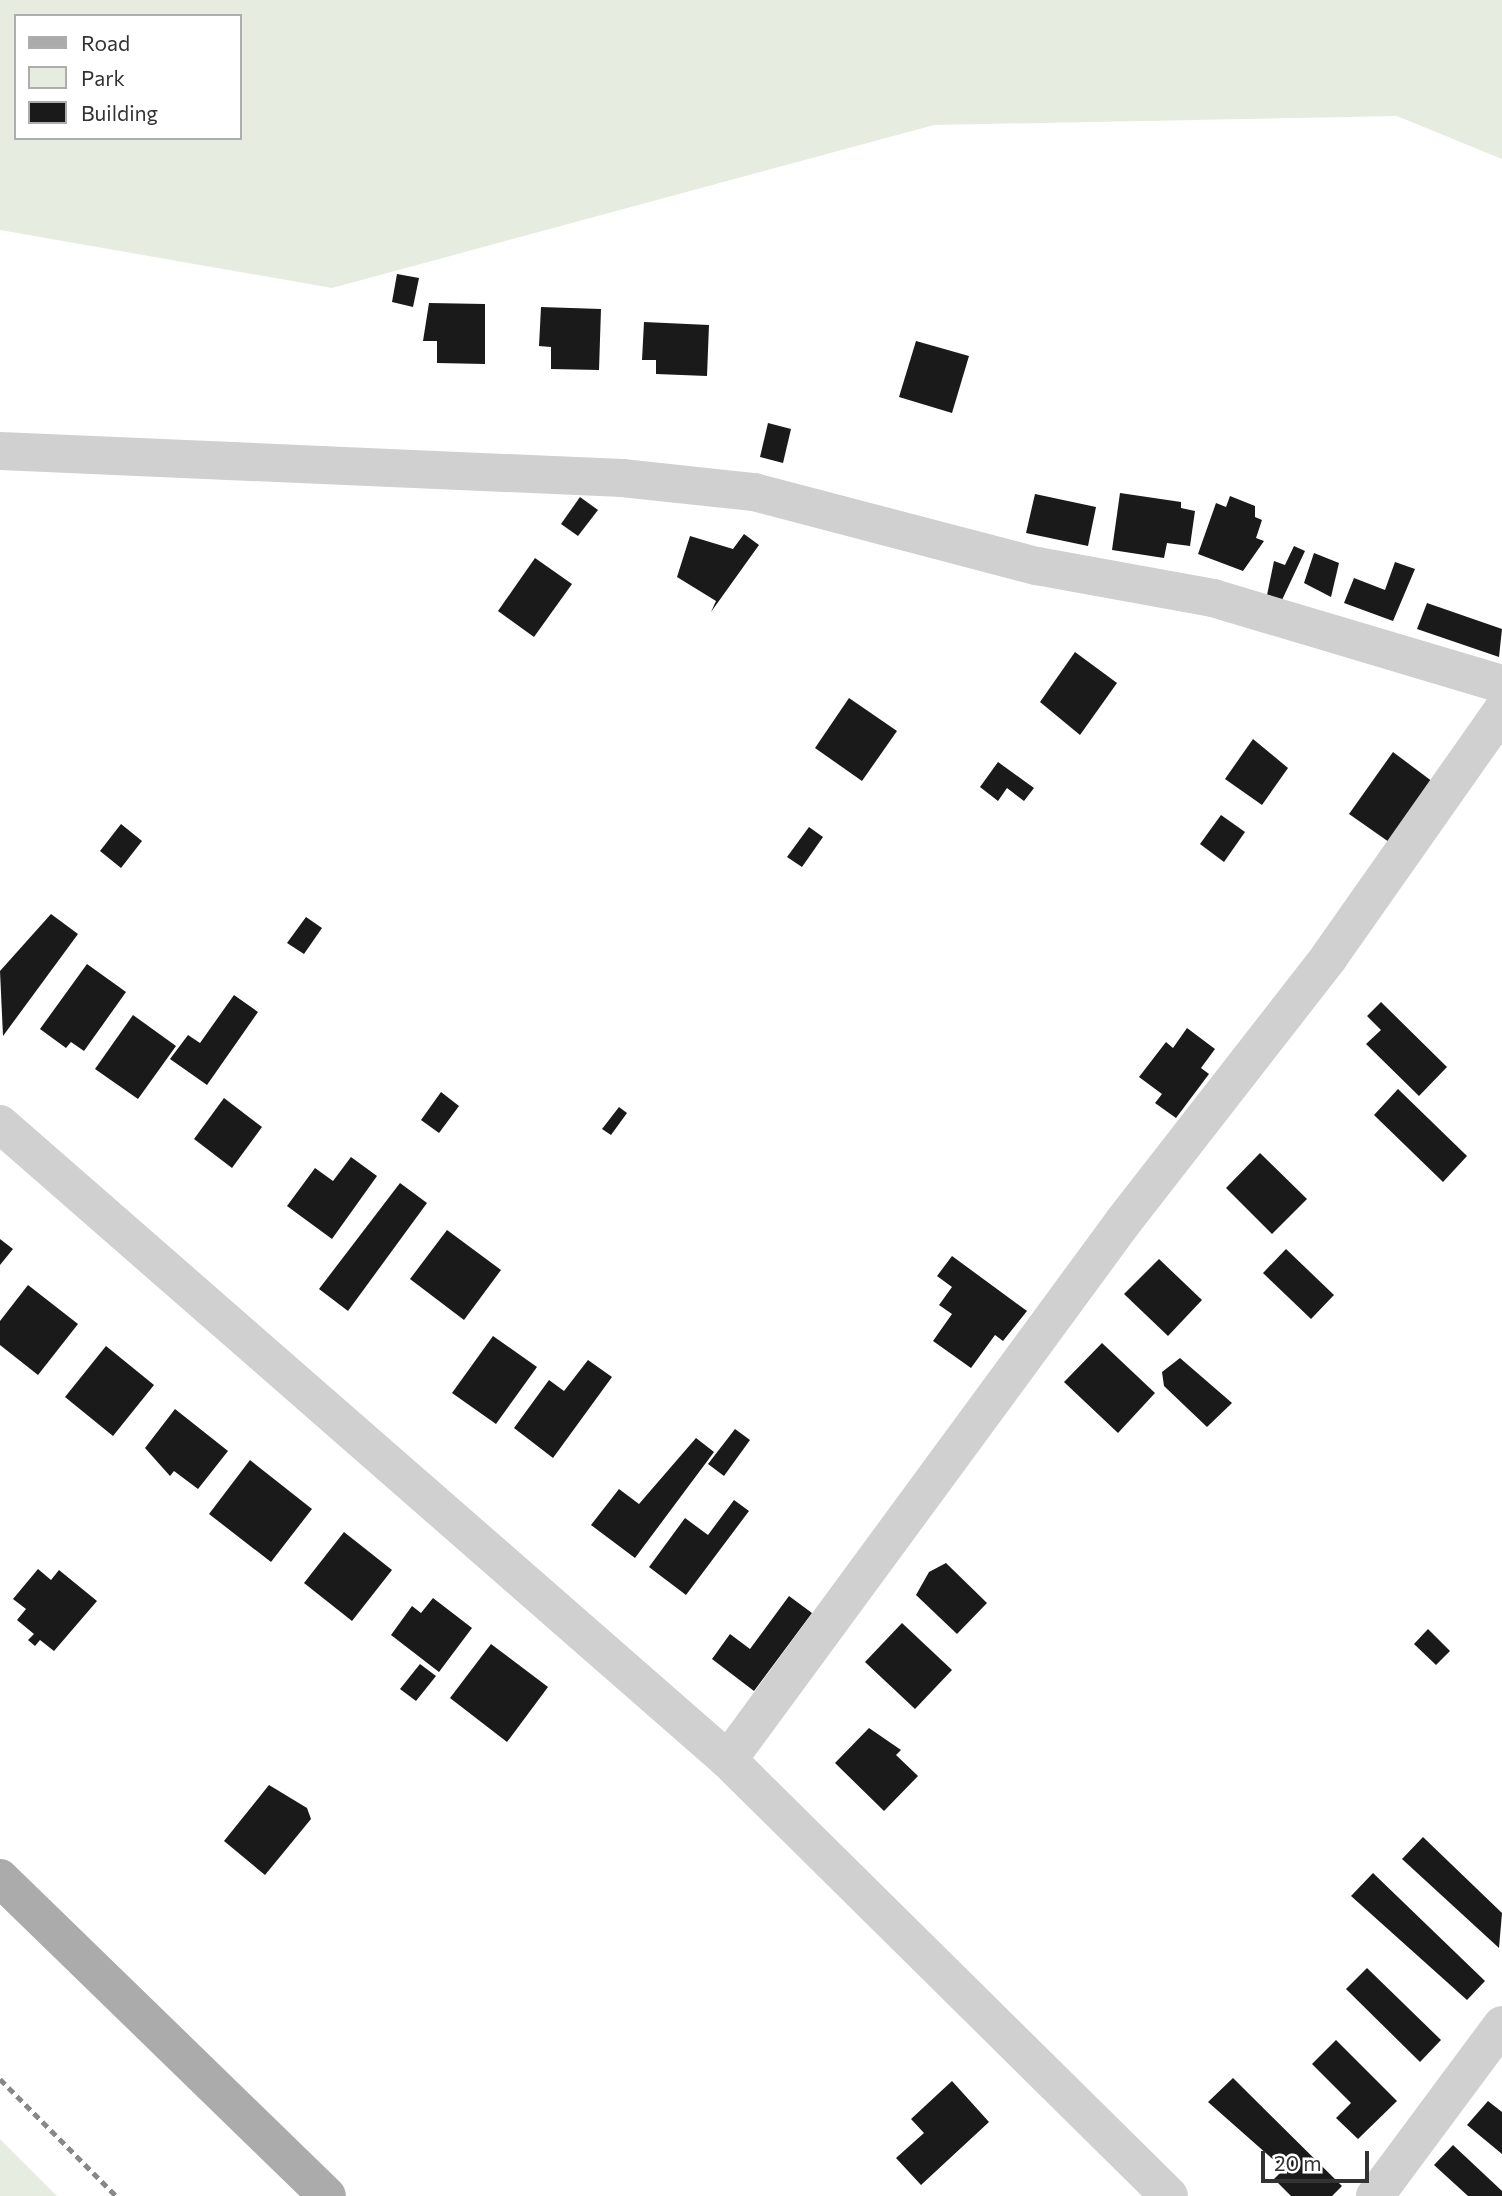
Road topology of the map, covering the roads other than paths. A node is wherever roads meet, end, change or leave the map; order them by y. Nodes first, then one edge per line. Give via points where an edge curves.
1 (0, 451) edge
2 (1502, 684) edge
3 (1502, 711) edge
4 (0, 1124) edge
5 (729, 1760) junction
6 (0, 1878) edge
7 (1502, 2025) edge
8 (327, 2196) edge
9 (1169, 2196) edge
10 (1375, 2196) edge

1 - 2 street via 622,478 754,492 1037,566 1213,598
3 - 5 street via 1337,946 1123,1222
4 - 5 street
5 - 9 street
6 - 8 main road
7 - 10 street

